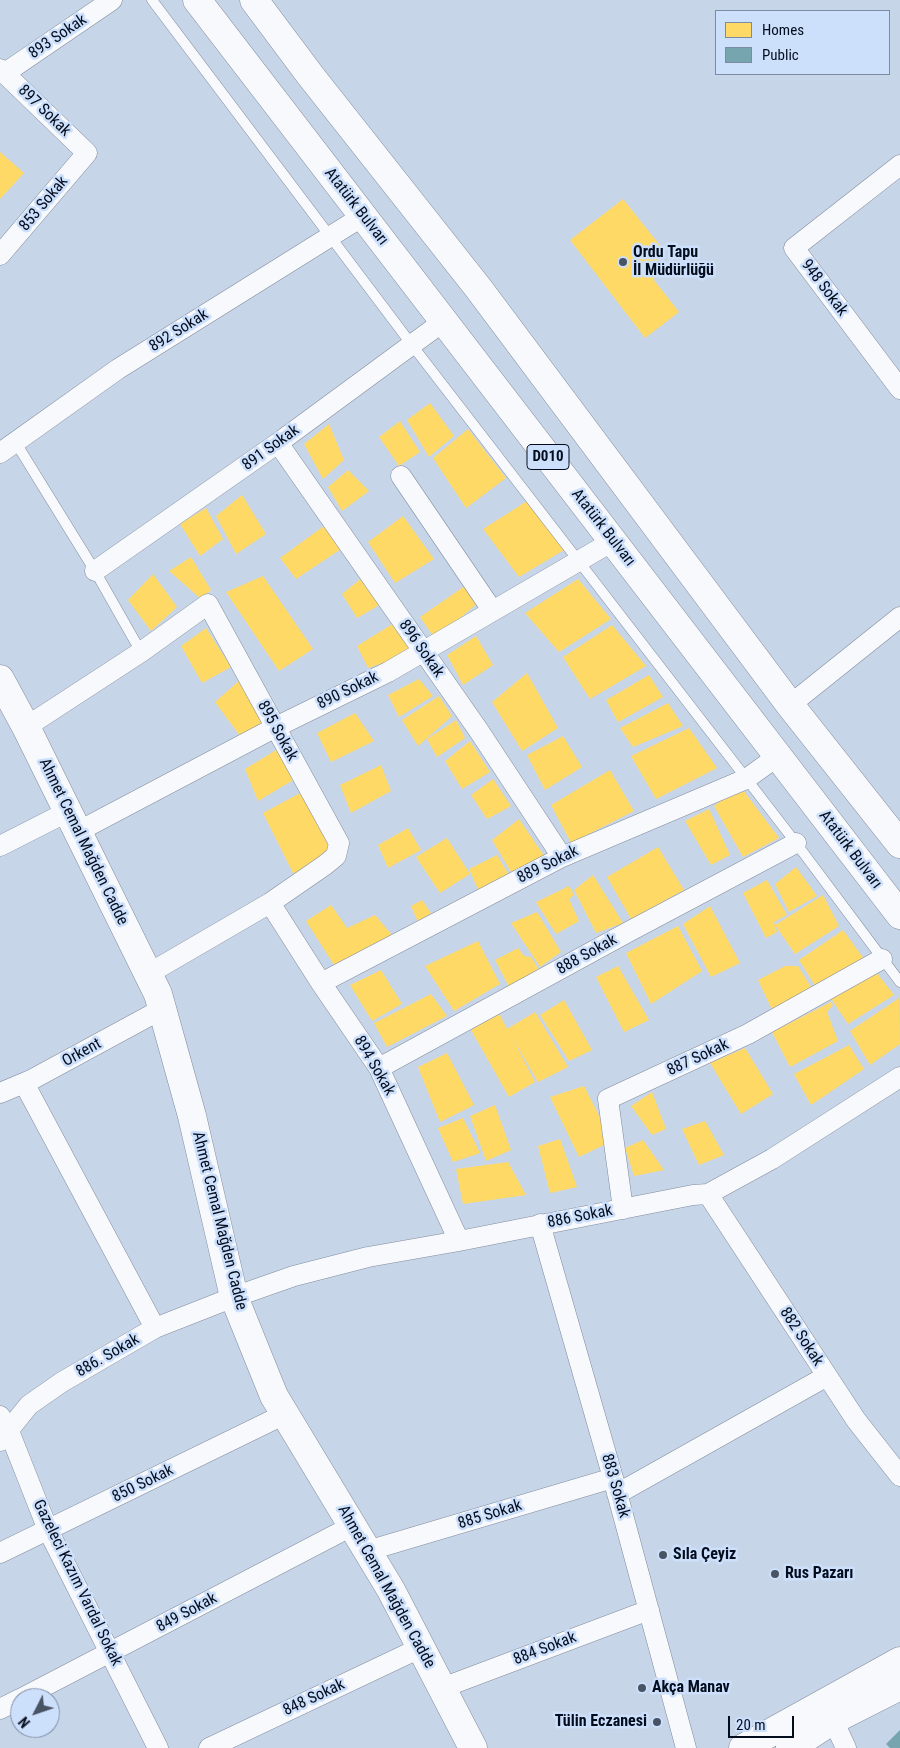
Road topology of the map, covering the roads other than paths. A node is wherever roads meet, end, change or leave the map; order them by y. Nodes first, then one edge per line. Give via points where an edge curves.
1 (112, 0) edge
2 (152, 0) edge
3 (196, 0) edge
4 (254, 0) edge
5 (2, 71) edge
6 (87, 153) joint
7 (900, 165) edge
8 (363, 216) junction
9 (332, 236) junction
10 (0, 255) edge
11 (444, 321) junction
12 (412, 344) junction
13 (900, 389) edge
14 (278, 443) junction
15 (8, 448) edge
16 (401, 476) dead end
17 (613, 541) junction
18 (578, 561) junction
19 (95, 571) junction
20 (492, 610) junction
21 (900, 617) edge
22 (142, 652) junction
23 (423, 652) junction
24 (0, 679) edge
25 (790, 705) junction
26 (26, 727) junction
27 (276, 727) junction
28 (778, 756) junction
29 (746, 779) junction
30 (72, 822) junction
31 (796, 843) junction
32 (900, 844) edge
33 (0, 846) edge
34 (562, 857) junction
35 (270, 903) junction
36 (900, 915) edge
37 (882, 958) junction
38 (148, 974) junction
39 (900, 982) edge
40 (321, 983) junction
41 (162, 1009) junction
42 (379, 1068) junction
43 (900, 1077) edge
44 (24, 1083) junction
45 (0, 1092) edge
46 (708, 1194) junction
47 (623, 1209) junction
48 (540, 1224) junction
49 (458, 1241) junction
50 (234, 1297) junction
51 (155, 1328) junction
52 (827, 1376) junction
53 (285, 1414) junction
54 (3, 1430) edge
55 (900, 1476) edge
56 (615, 1486) junction
57 (352, 1526) junction
58 (48, 1530) junction
59 (367, 1551) junction
60 (0, 1554) edge
61 (649, 1610) junction
62 (420, 1648) junction
63 (110, 1653) junction
64 (900, 1661) edge
65 (900, 1686) edge
66 (41, 1688) edge
67 (442, 1688) junction
68 (833, 1720) junction
69 (158, 1748) edge
70 (208, 1748) edge
71 (473, 1748) edge
72 (686, 1748) edge
73 (743, 1748) edge
74 (790, 1748) edge
75 (846, 1748) edge

1 - 5 street, 893 Sokak
2 - 9 lane
3 - 8 main road, Atatürk Bulvarı / D010
4 - 25 main road, D010 via 479,289
5 - 6 street, 897 Sokak
6 - 10 street, 853 Sokak
7 - 13 street, 948 Sokak via 794,248
8 - 9 street, 892 Sokak
8 - 11 main road, Atatürk Bulvarı / D010
9 - 12 lane
9 - 15 street, 892 Sokak via 118,369
11 - 12 street, 891 Sokak
11 - 17 main road, Atatürk Bulvarı / D010
12 - 14 street, 891 Sokak
12 - 18 lane
14 - 19 street, 891 Sokak
14 - 23 street, 896 Sokak
15 - 19 lane
16 - 20 street
17 - 18 street, 890 Sokak
17 - 28 main road, Atatürk Bulvarı / D010
18 - 20 street, 890 Sokak
18 - 29 lane
19 - 22 lane
20 - 23 street, 890 Sokak
21 - 25 street
22 - 26 street, 895 Sokak
22 - 27 street, 895 Sokak via 208,604
23 - 27 street, 890 Sokak
23 - 34 street, 896 Sokak
24 - 26 main road, Ahmet Cemal Mağden Cadde
25 - 32 main road, D010
26 - 30 main road, Ahmet Cemal Mağden Cadde
27 - 30 street, 890 Sokak
27 - 35 street, 895 Sokak via 339,843 336,856
28 - 29 street, 889 Sokak
28 - 36 main road, Atatürk Bulvarı / D010
29 - 31 lane
29 - 34 street, 889 Sokak
30 - 33 street
30 - 38 main road, Ahmet Cemal Mağden Cadde
31 - 37 lane
31 - 42 street, 888 Sokak
34 - 40 street, 889 Sokak
35 - 38 street, 895 Sokak
35 - 40 street, 894 Sokak
37 - 39 lane
37 - 47 street, 887 Sokak via 748,1034 608,1099
38 - 41 main road, Ahmet Cemal Mağden Cadde
40 - 42 street, 894 Sokak
41 - 44 street, Orkent
41 - 50 main road, Ahmet Cemal Mağden Cadde via 192,1116
42 - 49 street, 894 Sokak
43 - 46 street, 886 Sokak via 772,1159
44 - 45 street, Orkent
44 - 51 street
46 - 47 street, 886 Sokak
46 - 52 street, 882 Sokak
47 - 48 street, 886 Sokak
48 - 49 street, 886 Sokak
48 - 56 street, 883 Sokak
49 - 50 street, 886 Sokak via 368,1256 294,1276
50 - 51 street, 886. Sokak
50 - 53 main road, Ahmet Cemal Mağden Cadde via 274,1396
51 - 54 street, 886. Sokak via 56,1386 29,1405
52 - 55 street, 882 Sokak via 856,1420
52 - 56 street, 885 Sokak
53 - 57 main road, Ahmet Cemal Mağden Cadde
53 - 58 street, 850 Sokak
54 - 58 street, Gazeleci Kazım Vardal Sokak
56 - 59 street, 885 Sokak
56 - 61 street, 883 Sokak
57 - 59 main road, Ahmet Cemal Mağden Cadde
57 - 63 street, 849 Sokak
58 - 60 street, 850 Sokak
58 - 63 street, Gazeleci Kazım Vardal Sokak
59 - 62 main road, Ahmet Cemal Mağden Cadde
61 - 67 street, 884 Sokak
61 - 72 street, 883 Sokak
62 - 67 main road, Ahmet Cemal Mağden Cadde
62 - 70 street, 848 Sokak
63 - 66 street, 849 Sokak
63 - 69 street, Gazeleci Kazım Vardal Sokak
64 - 73 main road
65 - 68 main road
67 - 71 main road, Ahmet Cemal Mağden Cadde
68 - 74 main road
68 - 75 street

